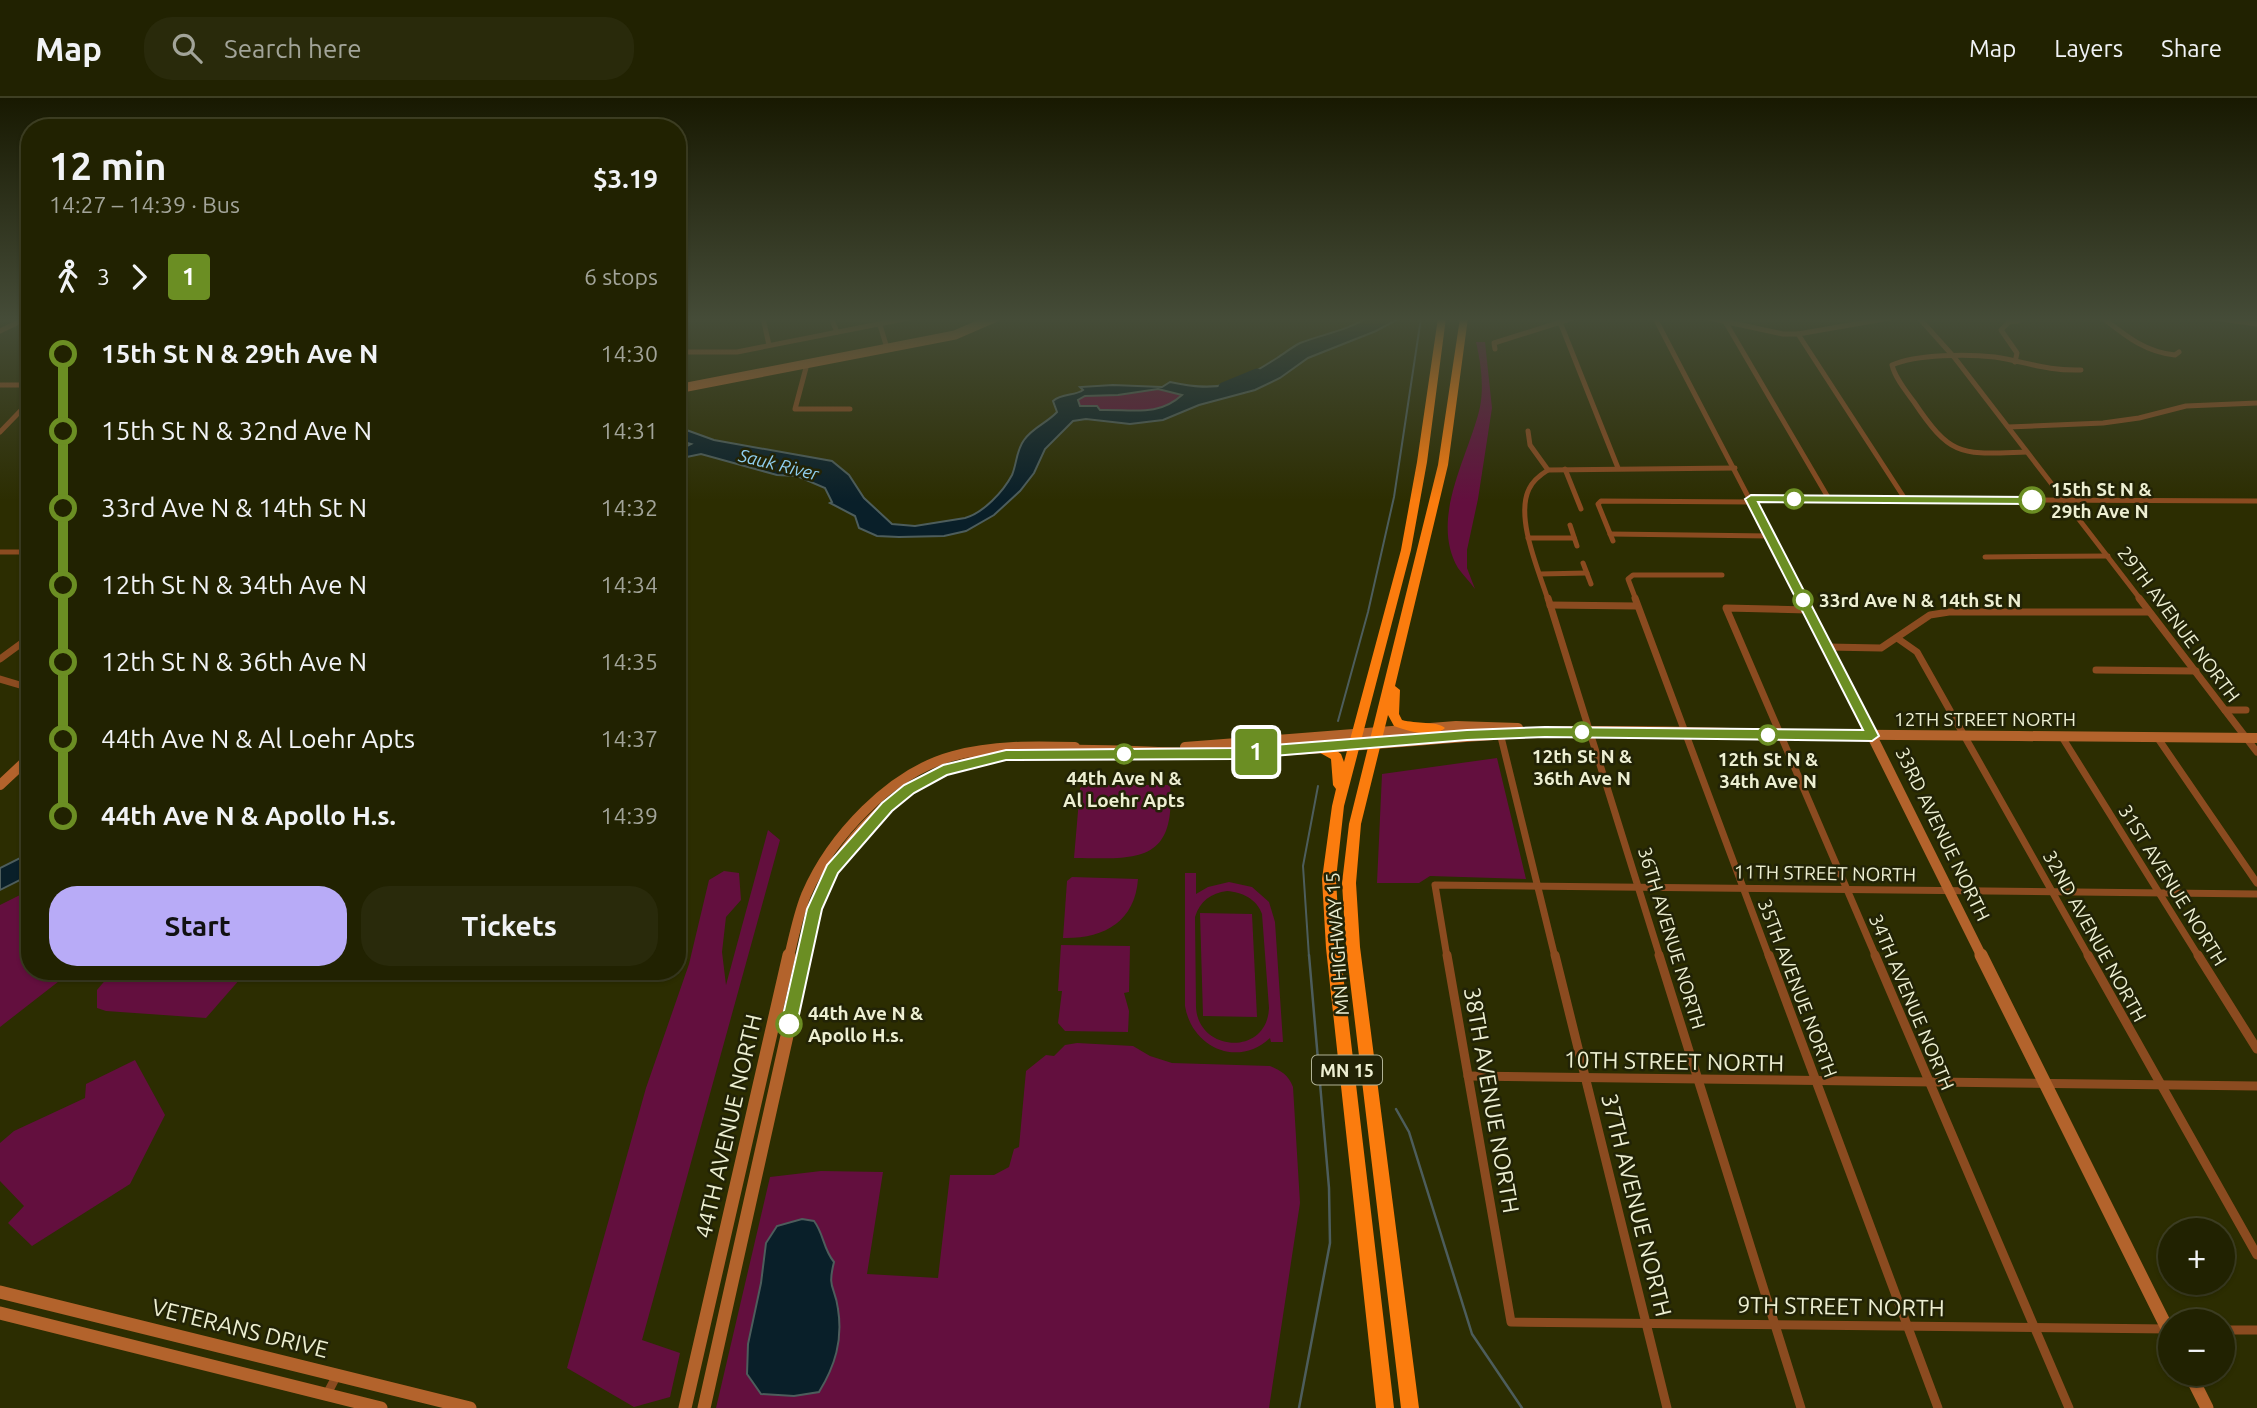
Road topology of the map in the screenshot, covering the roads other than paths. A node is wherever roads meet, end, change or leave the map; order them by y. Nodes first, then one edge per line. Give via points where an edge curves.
1 (728, 379) edge
2 (803, 379) edge
3 (1434, 379) edge
4 (1455, 379) edge
5 (1583, 379) edge
6 (1688, 379) edge
7 (1759, 379) edge
8 (1827, 379) edge
9 (1900, 379) edge
10 (1971, 379) edge
11 (0, 385) edge
12 (21, 385) edge
13 (686, 387) edge
14 (2257, 404) edge
15 (850, 409) dead end
16 (21, 410) edge
17 (2008, 427) junction
18 (1528, 431) dead end
19 (0, 432) edge
20 (2027, 452) junction
21 (1618, 468) junction
22 (1735, 468) junction
23 (1565, 469) junction
24 (1548, 470) junction
25 (1829, 499) junction
26 (1905, 499) junction
27 (1751, 500) junction
28 (2064, 500) junction
29 (2257, 501) edge
30 (1581, 509) dead end
31 (1570, 526) dead end
32 (1610, 534) junction
33 (1770, 536) junction
34 (1528, 538) junction
35 (1574, 538) junction
36 (1612, 541) dead end
37 (1577, 546) dead end
38 (0, 552) edge
39 (21, 552) edge
40 (1985, 556) dead end
41 (2108, 556) junction
42 (1583, 563) dead end
43 (1587, 573) junction
44 (1540, 574) junction
45 (1722, 575) dead end
46 (1591, 584) dead end
47 (1550, 605) junction
48 (1637, 606) junction
49 (1808, 610) junction
50 (2149, 612) junction
51 (1403, 629) junction
52 (1897, 638) junction
53 (21, 644) edge
54 (1827, 647) junction
55 (0, 659) edge
56 (2096, 670) dead end
57 (2196, 671) junction
58 (0, 679) edge
59 (21, 685) edge
60 (2225, 710) junction
61 (2246, 710) dead end
62 (1439, 727) junction
63 (1499, 730) junction
64 (1591, 732) junction
65 (1686, 734) junction
66 (1781, 735) junction
67 (1872, 736) junction
68 (1376, 737) junction
69 (1964, 737) junction
70 (2062, 737) junction
71 (2157, 737) junction
72 (2251, 738) edge
73 (1358, 739) junction
74 (1320, 747) junction
75 (1141, 750) junction
76 (2257, 752) edge
77 (21, 765) edge
78 (0, 785) edge
79 (1338, 806) junction
80 (831, 861) junction
81 (2257, 883) edge
82 (1435, 885) joint
83 (1539, 886) junction
84 (1640, 887) junction
85 (1744, 888) junction
86 (1847, 889) junction
87 (1949, 890) junction
88 (2052, 891) junction
89 (2159, 893) junction
90 (2257, 894) edge
91 (2257, 1049) edge
92 (1468, 1076) junction
93 (1585, 1079) junction
94 (1700, 1081) junction
95 (1816, 1082) junction
96 (1930, 1083) junction
97 (2046, 1084) junction
98 (2161, 1085) junction
99 (2257, 1086) edge
100 (2257, 1255) edge
101 (0, 1292) edge
102 (2158, 1309) edge
103 (0, 1313) edge
104 (1511, 1322) joint
105 (1648, 1324) junction
106 (1777, 1325) junction
107 (1908, 1326) junction
108 (2035, 1328) junction
109 (2235, 1330) edge
110 (2257, 1330) edge
111 (2158, 1331) edge
112 (337, 1375) junction
113 (2196, 1386) edge
114 (327, 1394) junction
115 (1410, 1403) edge
116 (381, 1408) edge
117 (470, 1408) edge
118 (685, 1408) edge
119 (704, 1408) edge
120 (1385, 1408) edge
121 (1667, 1408) edge
122 (1801, 1408) edge
123 (1938, 1408) edge
124 (2069, 1408) edge
125 (2207, 1408) edge

1 - 13 main road
2 - 15 street via 795,409
3 - 73 highway, MN HIGHWAY 15 / MN 15 via 1406,550
4 - 51 highway, MN HIGHWAY 15 / MN 15 via 1443,465
5 - 21 street
6 - 22 street, 33RD AVENUE NORTH
7 - 25 street
8 - 26 street
9 - 20 street via 1951,448
10 - 17 street, 29TH AVENUE NORTH
11 - 12 street
14 - 17 street via 2186,406 2102,423
16 - 19 street
17 - 20 street, 29TH AVENUE NORTH
18 - 24 street via 1530,445
20 - 28 street, 29TH AVENUE NORTH
21 - 22 street
21 - 23 street
22 - 27 street, 33RD AVENUE NORTH
23 - 24 street
23 - 30 street
24 - 34 street, 36TH AVENUE NORTH via 1526,489
25 - 26 street
25 - 27 street
26 - 28 street
27 - 32 street via 1601,501
27 - 33 street, 33RD AVENUE NORTH
28 - 29 street
28 - 41 street, 29TH AVENUE NORTH
31 - 35 street
32 - 33 street
32 - 36 street
33 - 49 street, 33RD AVENUE NORTH
34 - 35 street
34 - 44 street, 36TH AVENUE NORTH
35 - 37 street
38 - 39 street
40 - 41 street
41 - 50 street, 29TH AVENUE NORTH
42 - 43 street
43 - 44 street
43 - 46 street
44 - 47 street, 36TH AVENUE NORTH
45 - 48 street, 35TH AVENUE NORTH via 1633,575 1628,579
47 - 48 street
47 - 64 street, 36TH AVENUE NORTH
48 - 65 street, 35TH AVENUE NORTH
49 - 54 street, 33RD AVENUE NORTH
49 - 66 street, 34TH AVENUE NORTH via 1726,608
50 - 52 street via 1949,612 1930,615
50 - 57 street, 29TH AVENUE NORTH
51 - 62 highway via 1393,714 1398,723 1407,726
51 - 68 highway, MN HIGHWAY 15 / MN 15
52 - 54 street via 1881,648
52 - 69 street, 32ND AVENUE NORTH via 1916,652
53 - 55 street
54 - 67 street, 33RD AVENUE NORTH
56 - 57 street
57 - 60 street, 29TH AVENUE NORTH
58 - 59 street
60 - 61 street
60 - 72 street, 29TH AVENUE NORTH
62 - 63 main road, 12TH STREET NORTH
62 - 68 main road, 12TH STREET NORTH
63 - 64 main road, 12TH STREET NORTH
63 - 68 main road, 12TH STREET NORTH
63 - 83 street, 37TH AVENUE NORTH
64 - 65 main road, 12TH STREET NORTH
64 - 84 street, 36TH AVENUE NORTH
65 - 66 main road, 12TH STREET NORTH
65 - 85 street, 35TH AVENUE NORTH
66 - 67 main road, 12TH STREET NORTH
66 - 86 street, 34TH AVENUE NORTH
67 - 69 main road, 12TH STREET NORTH
67 - 87 main road, 33RD AVENUE NORTH
68 - 73 main road, 12TH STREET NORTH
68 - 115 highway, MN HIGHWAY 15 / MN 15 via 1355,824 1349,902
69 - 70 main road, 12TH STREET NORTH
69 - 88 street, 32ND AVENUE NORTH
70 - 71 main road, 12TH STREET NORTH
70 - 89 street, 31ST AVENUE NORTH
71 - 72 main road, 12TH STREET NORTH
71 - 81 street
72 - 76 street, 29TH AVENUE NORTH
73 - 74 main road
73 - 75 main road
73 - 79 highway, MN HIGHWAY 15 / MN 15
74 - 75 main road via 1227,754
74 - 79 highway via 1339,762
75 - 80 main road via 1006,755 943,771 909,789
77 - 78 main road
79 - 120 highway, MN HIGHWAY 15 / MN 15 via 1330,917
80 - 118 main road, 44TH AVENUE NORTH via 809,886 797,922
80 - 119 main road, 44TH AVENUE NORTH via 815,909
82 - 83 street, 11TH STREET NORTH
82 - 92 street, 38TH AVENUE NORTH
83 - 84 street, 11TH STREET NORTH
83 - 93 street, 37TH AVENUE NORTH
84 - 85 street, 11TH STREET NORTH
84 - 94 street, 36TH AVENUE NORTH
85 - 86 street, 11TH STREET NORTH
85 - 95 street, 35TH AVENUE NORTH
86 - 87 street, 11TH STREET NORTH
86 - 96 street, 34TH AVENUE NORTH
87 - 88 street, 11TH STREET NORTH
87 - 97 main road, 33RD AVENUE NORTH
88 - 89 street, 11TH STREET NORTH
88 - 98 street, 32ND AVENUE NORTH
89 - 90 street, 11TH STREET NORTH
89 - 91 street, 31ST AVENUE NORTH
92 - 93 street, 10TH STREET NORTH
92 - 104 street, 38TH AVENUE NORTH
93 - 94 street, 10TH STREET NORTH
93 - 105 street, 37TH AVENUE NORTH
94 - 95 street, 10TH STREET NORTH
94 - 106 street, 36TH AVENUE NORTH
95 - 96 street, 10TH STREET NORTH
95 - 107 street, 35TH AVENUE NORTH
96 - 97 street, 10TH STREET NORTH
96 - 108 street, 34TH AVENUE NORTH
97 - 98 street, 10TH STREET NORTH
97 - 102 main road, 33RD AVENUE NORTH
98 - 99 street, 10TH STREET NORTH
98 - 100 street, 32ND AVENUE NORTH
101 - 112 main road, VETERANS DRIVE
103 - 114 main road
104 - 105 street, 9TH STREET NORTH
105 - 106 street, 9TH STREET NORTH
105 - 121 street, 37TH AVENUE NORTH
106 - 107 street, 9TH STREET NORTH
106 - 122 street, 36TH AVENUE NORTH
107 - 108 street, 9TH STREET NORTH
107 - 123 street, 35TH AVENUE NORTH
108 - 111 street, 9TH STREET NORTH
108 - 124 street, 34TH AVENUE NORTH
109 - 110 street
112 - 114 street
112 - 117 main road, VETERANS DRIVE
113 - 125 main road
114 - 116 main road

